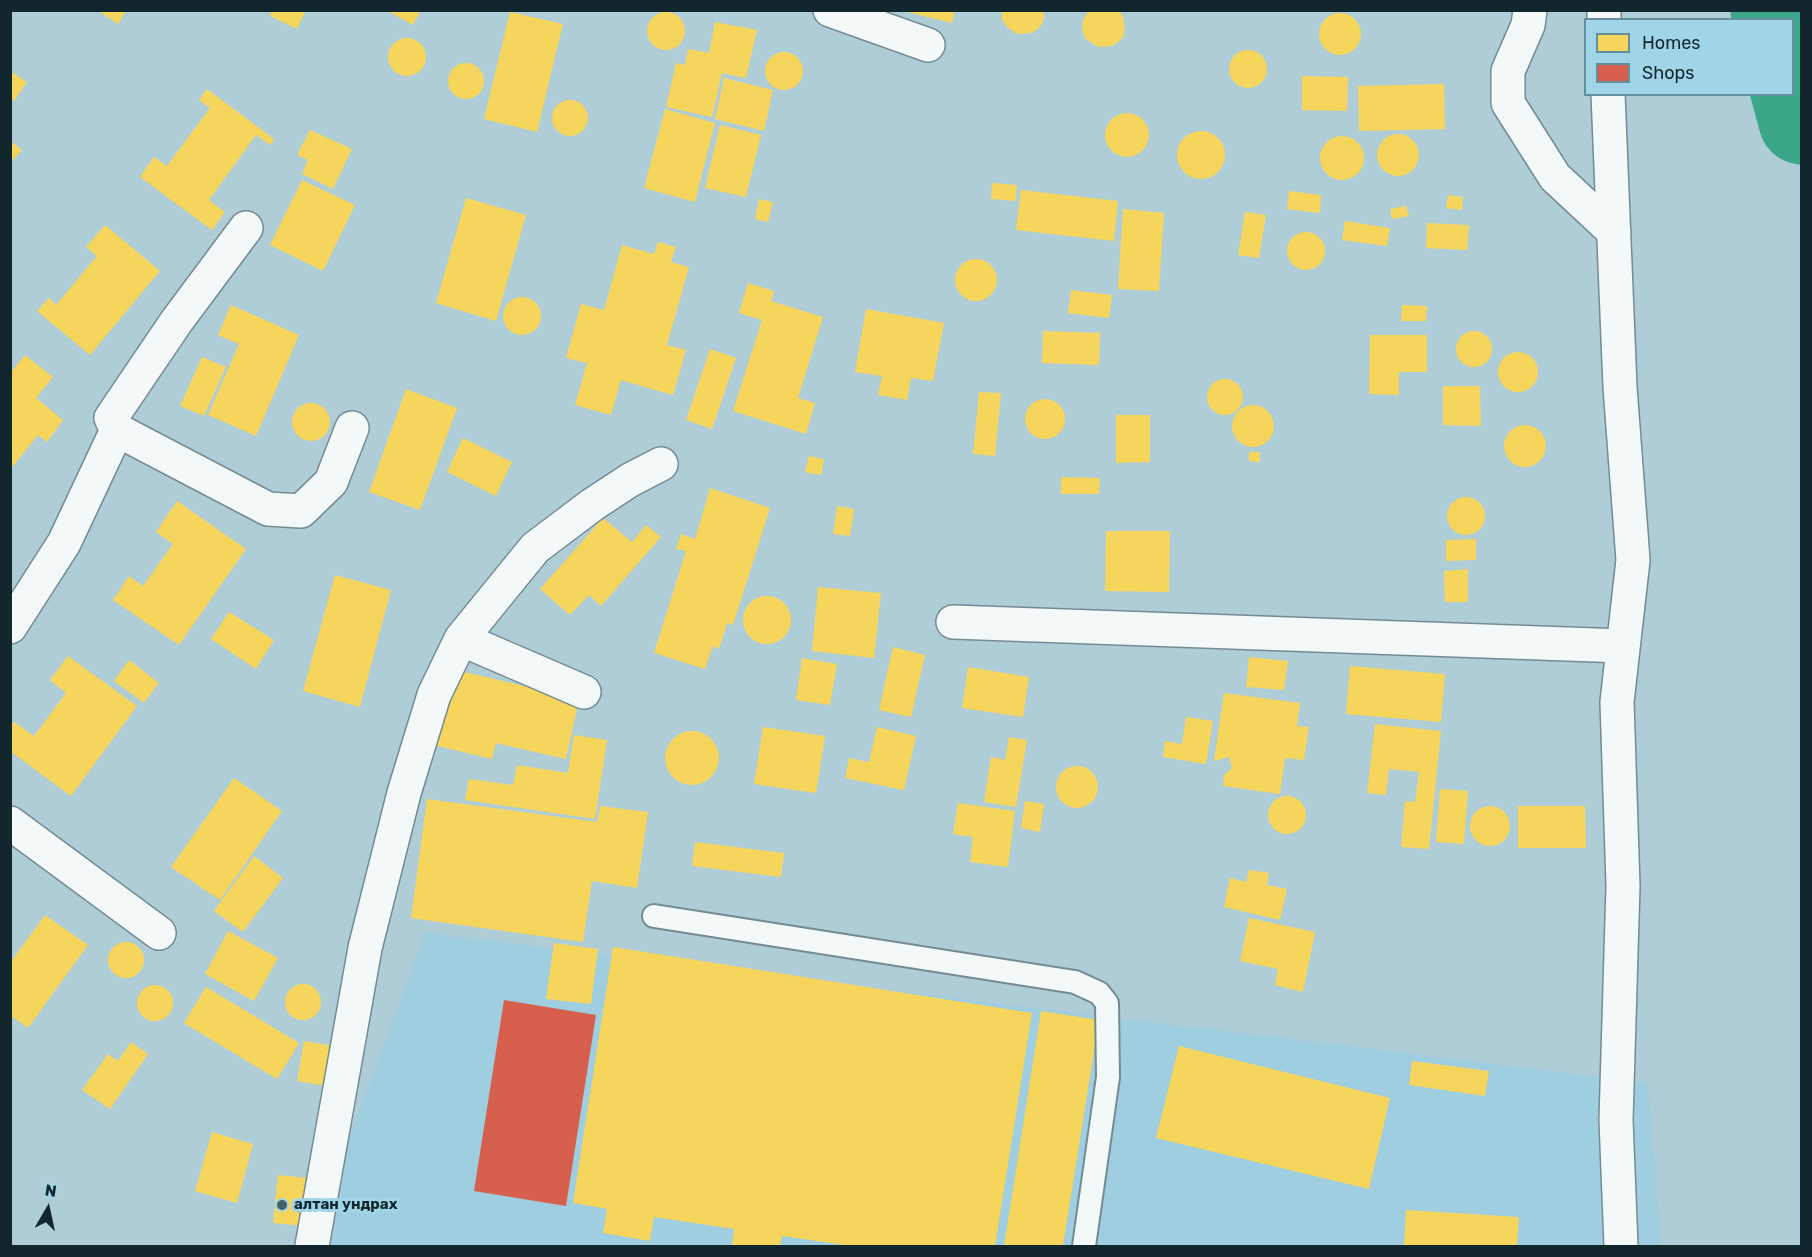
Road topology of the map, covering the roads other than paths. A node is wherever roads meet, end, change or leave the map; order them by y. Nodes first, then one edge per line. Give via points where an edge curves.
1 (830, 10) edge
2 (1530, 10) edge
3 (928, 45) dead end
4 (1608, 96) edge
5 (246, 228) dead end
6 (1614, 232) junction
7 (352, 428) dead end
8 (117, 430) junction
9 (661, 464) dead end
10 (953, 622) dead end
11 (10, 627) edge
12 (461, 639) junction
13 (1623, 646) junction
14 (584, 692) dead end
15 (10, 823) edge
16 (654, 916) dead end
17 (159, 933) dead end
18 (312, 1246) edge
19 (1084, 1246) edge
20 (1621, 1246) edge

1 - 3 street
2 - 6 street via 1508,71 1508,103 1555,177
4 - 6 street
5 - 8 street via 111,418
6 - 13 street via 1633,560
7 - 8 street via 330,483 301,511 268,509
8 - 11 street via 64,543
9 - 12 street via 592,505 535,548
10 - 13 street
12 - 14 street
12 - 18 street via 434,695 404,793 368,937
13 - 20 street via 1617,702 1623,886 1616,1120
15 - 17 street
16 - 19 lane via 1075,982 1099,993 1107,1003 1108,1077

